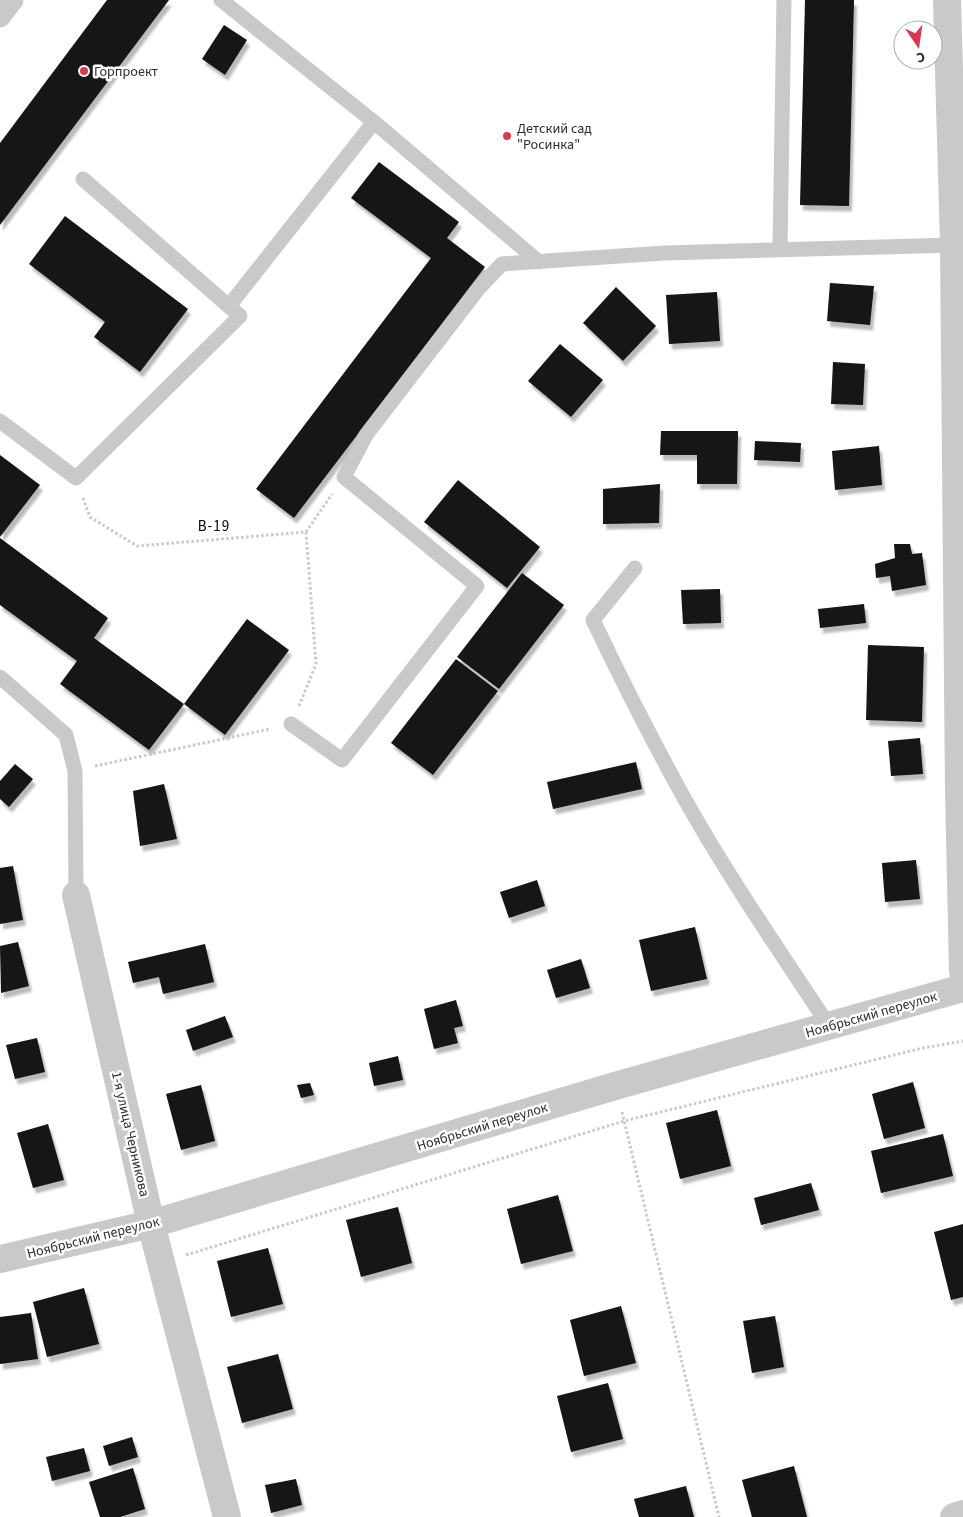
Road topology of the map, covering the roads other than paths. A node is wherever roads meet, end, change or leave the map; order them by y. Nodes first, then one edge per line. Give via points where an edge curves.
1 (13, 0) edge
2 (221, 0) edge
3 (784, 0) edge
4 (947, 0) edge
5 (0, 17) edge
6 (374, 122) junction
7 (83, 179) dead end
8 (958, 187) edge
9 (954, 244) junction
10 (780, 249) junction
11 (539, 262) junction
12 (228, 306) junction
13 (0, 421) edge
14 (635, 568) dead end
15 (0, 677) edge
16 (291, 724) road end
17 (76, 895) joint
18 (963, 971) edge
19 (963, 988) edge
20 (830, 1026) junction
21 (151, 1224) junction
22 (0, 1259) edge
23 (963, 1514) edge
24 (227, 1517) edge
25 (954, 1517) edge

1 - 5 street
2 - 6 lane
3 - 10 lane
4 - 8 street
6 - 11 lane
6 - 12 lane
7 - 12 lane
8 - 9 street
9 - 10 lane
9 - 18 street
10 - 11 lane
11 - 16 lane via 502,264 479,288 366,435 344,477 476,586 342,760
12 - 13 lane via 240,316 76,478
14 - 20 lane via 593,620 683,796 741,893
15 - 17 lane via 66,735 75,771
17 - 21 street, 1-я улица Черникова
19 - 20 street, Ноябрьский переулок
20 - 21 street, Ноябрьский переулок via 615,1086
21 - 22 street, Ноябрьский переулок
21 - 24 street, 1-я улица Черникова
23 - 25 street

